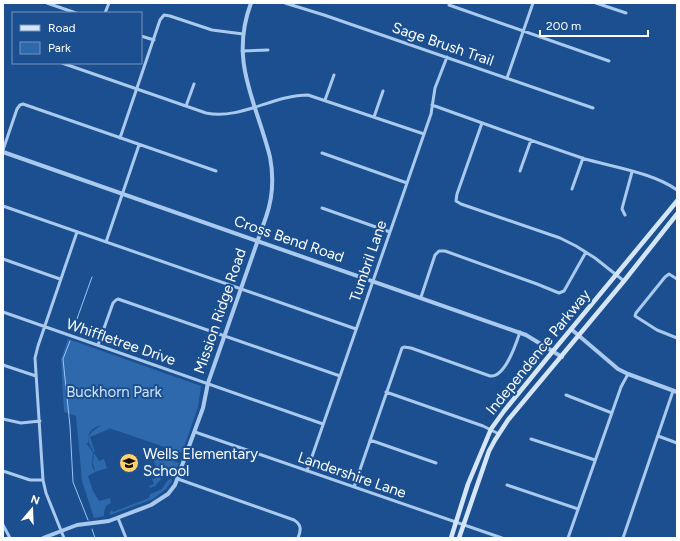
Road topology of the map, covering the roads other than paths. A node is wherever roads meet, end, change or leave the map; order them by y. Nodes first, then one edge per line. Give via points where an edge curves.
1 (47, 3) edge
2 (251, 3) edge
3 (285, 3) edge
4 (533, 3) edge
5 (596, 3) edge
6 (54, 4) edge
7 (449, 5) dead end
8 (74, 12) edge
9 (626, 13) dead end
10 (524, 31) junction
11 (243, 34) junction
12 (142, 36) edge
13 (154, 40) junction
14 (242, 50) junction
15 (268, 50) dead end
16 (447, 57) junction
17 (609, 61) dead end
18 (65, 64) edge
19 (334, 75) dead end
20 (507, 78) junction
21 (194, 84) dead end
22 (137, 89) junction
23 (383, 92) dead end
24 (325, 100) junction
25 (186, 106) junction
26 (432, 106) junction
27 (254, 107) junction
28 (593, 108) dead end
29 (374, 117) junction
30 (482, 123) junction
31 (424, 134) junction
32 (120, 138) junction
33 (531, 140) junction
34 (139, 145) junction
35 (3, 151) edge
36 (322, 153) dead end
37 (583, 158) junction
38 (520, 171) dead end
39 (216, 172) dead end
40 (632, 172) junction
41 (407, 183) junction
42 (572, 189) dead end
43 (677, 190) edge
44 (122, 194) junction
45 (677, 201) edge
46 (3, 206) edge
47 (322, 208) dead end
48 (671, 208) junction
49 (677, 214) edge
50 (625, 215) dead end
51 (77, 232) junction
52 (390, 232) junction
53 (258, 240) junction
54 (106, 242) junction
55 (586, 252) junction
56 (3, 259) edge
57 (616, 274) junction
58 (60, 279) junction
59 (677, 279) edge
60 (373, 281) junction
61 (624, 281) junction
62 (241, 289) junction
63 (421, 297) junction
64 (3, 312) edge
65 (44, 326) junction
66 (356, 329) junction
67 (570, 329) junction
68 (520, 332) junction
69 (224, 336) junction
70 (579, 336) junction
71 (677, 338) edge
72 (98, 345) junction
73 (553, 351) junction
74 (562, 357) junction
75 (3, 365) edge
76 (628, 374) junction
77 (36, 376) junction
78 (340, 376) junction
79 (208, 383) junction
80 (386, 392) junction
81 (675, 392) edge
82 (566, 395) dead end
83 (612, 412) junction
84 (3, 419) edge
85 (40, 421) junction
86 (323, 424) junction
87 (491, 429) junction
88 (195, 432) junction
89 (499, 434) junction
90 (658, 436) junction
91 (531, 439) dead end
92 (370, 440) junction
93 (677, 443) edge
94 (595, 460) junction
95 (436, 463) dead end
96 (3, 471) edge
97 (307, 471) junction
98 (178, 479) junction
99 (43, 480) junction
100 (507, 485) dead end
101 (354, 487) junction
102 (578, 509) junction
103 (118, 518) junction
104 (456, 523) junction
105 (464, 524) junction
106 (3, 525) edge
107 (61, 531) junction
108 (10, 538) edge
109 (43, 538) edge
110 (64, 538) edge
111 (126, 538) edge
112 (298, 538) edge
113 (451, 538) edge
114 (459, 538) edge
115 (502, 538) edge
116 (568, 538) edge
117 (623, 538) edge

1 - 6 street
2 - 11 street, Mission Ridge Road
3 - 16 street, Sage Brush Trail
4 - 10 street
5 - 9 street
6 - 8 street
7 - 10 street
10 - 17 street
10 - 20 street
11 - 13 street via 212,30 164,15
11 - 14 street, Mission Ridge Road
12 - 13 street
13 - 22 street
14 - 15 street
14 - 27 street, Mission Ridge Road via 244,71
16 - 20 street, Sage Brush Trail
16 - 26 street, Tumbril Lane via 435,88
18 - 22 street
19 - 24 street
20 - 28 street, Sage Brush Trail
21 - 25 street
22 - 25 street
22 - 32 street
23 - 29 street
24 - 27 street via 301,95
24 - 29 street
25 - 27 street via 220,115
26 - 30 street
26 - 31 street, Tumbril Lane
27 - 53 street, Mission Ridge Road via 272,168 273,184
29 - 31 street
30 - 33 street
30 - 55 street via 456,194 456,201 560,238
31 - 41 street, Tumbril Lane
32 - 34 street
32 - 35 street via 20,105
33 - 37 street
33 - 38 street
34 - 39 street
34 - 44 street
35 - 44 street, Cross Bend Road
36 - 41 street
37 - 40 street
37 - 42 street
40 - 43 street
40 - 50 street via 622,209
41 - 52 street, Tumbril Lane
44 - 53 street, Cross Bend Road
44 - 54 street
45 - 48 main road, Independence Parkway
46 - 51 street
47 - 52 street
48 - 49 street
48 - 57 main road, Independence Parkway
49 - 61 main road, Independence Parkway
51 - 54 street
51 - 58 street
52 - 60 street, Tumbril Lane
53 - 60 street, Cross Bend Road
53 - 62 street, Mission Ridge Road
54 - 62 street
55 - 57 street
55 - 63 street via 564,291 559,293 445,251 438,251
56 - 58 street
57 - 61 street
57 - 67 main road, Independence Parkway
58 - 65 street
59 - 71 street via 669,274 665,277 636,313 636,316 657,330
60 - 63 street, Cross Bend Road
60 - 66 street, Tumbril Lane
61 - 70 main road, Independence Parkway
62 - 66 street
62 - 69 street, Mission Ridge Road
63 - 68 street, Cross Bend Road
64 - 65 street, Whiffletree Drive
65 - 72 street, Whiffletree Drive
65 - 77 street via 35,358
66 - 78 street, Tumbril Lane
67 - 70 street
67 - 73 main road, Independence Parkway
68 - 73 street, Cross Bend Road
68 - 80 street via 511,356 495,376 404,347
69 - 72 street via 118,299 113,303
69 - 78 street
69 - 79 street, Mission Ridge Road
70 - 74 main road, Independence Parkway
70 - 76 street via 610,364
72 - 79 street, Whiffletree Drive
73 - 74 street, Cross Bend Road
73 - 87 main road, Independence Parkway
74 - 89 main road, Independence Parkway
75 - 77 street
76 - 81 street
76 - 83 street
77 - 85 street
78 - 86 street, Tumbril Lane
79 - 86 street, Whiffletree Drive
79 - 88 street, Mission Ridge Road
80 - 87 street
80 - 92 street
81 - 90 street
82 - 83 street
83 - 94 street
84 - 85 street via 21,423
85 - 99 street
86 - 97 street, Tumbril Lane
87 - 89 street
87 - 104 main road, Independence Parkway via 468,484
88 - 97 street, Landershire Lane
88 - 98 street, Mission Ridge Road
89 - 105 main road, Independence Parkway via 490,451
90 - 93 street
90 - 117 street
91 - 94 street
92 - 95 street
92 - 101 street
94 - 102 street
96 - 99 street via 30,480
97 - 101 street, Landershire Lane
98 - 103 street, Mission Ridge Road via 163,498
98 - 112 street via 294,520 300,525
99 - 107 street
100 - 102 street
101 - 104 street, Landershire Lane
102 - 116 street
103 - 107 street, Mission Ridge Road via 77,525
103 - 111 street
104 - 105 street, Landershire Lane
104 - 113 main road, Independence Parkway
105 - 114 main road, Independence Parkway
105 - 115 street, Landershire Lane
106 - 108 street
107 - 109 street, Mission Ridge Road
107 - 110 street

